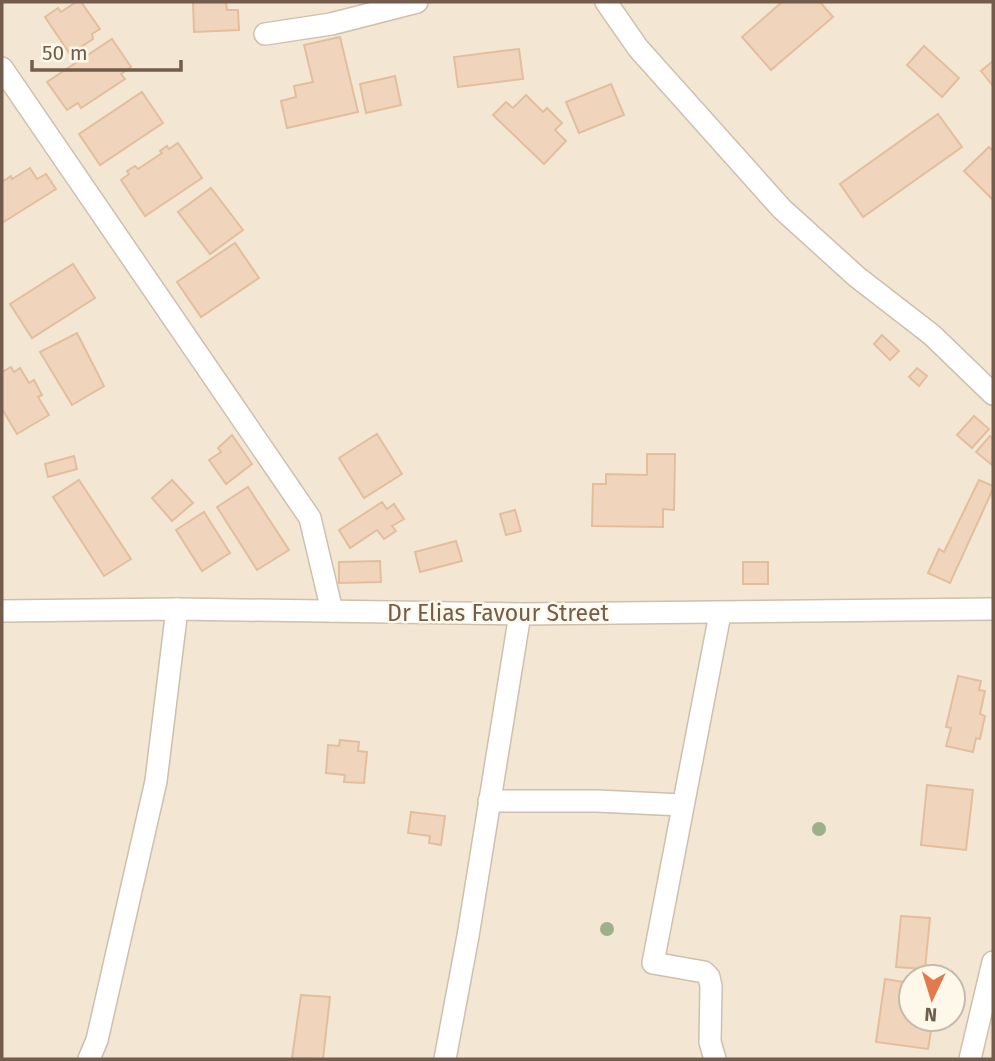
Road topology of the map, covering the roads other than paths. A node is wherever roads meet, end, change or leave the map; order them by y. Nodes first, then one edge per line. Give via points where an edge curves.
1 (417, 2) edge
2 (606, 2) edge
3 (265, 34) dead end
4 (2, 68) edge
5 (993, 394) edge
6 (993, 609) edge
7 (177, 610) junction
8 (2, 611) edge
9 (332, 611) junction
10 (520, 614) junction
11 (720, 614) junction
12 (489, 800) junction
13 (682, 806) junction
14 (993, 962) edge
15 (89, 1059) edge
16 (445, 1059) edge
17 (715, 1059) edge
18 (970, 1059) edge

1 - 3 street via 331,24
2 - 5 street via 638,48 782,209 857,277 932,335
4 - 9 street via 310,518
6 - 11 street, Dr Elias Favour Street
7 - 8 street, Dr Elias Favour Street
7 - 9 street, Dr Elias Favour Street
7 - 15 street via 156,781
9 - 10 street, Dr Elias Favour Street
10 - 11 street, Dr Elias Favour Street
10 - 12 street
11 - 13 street
12 - 13 street
12 - 16 street
13 - 17 street via 653,963 704,972 709,977 710,1042
14 - 18 street

